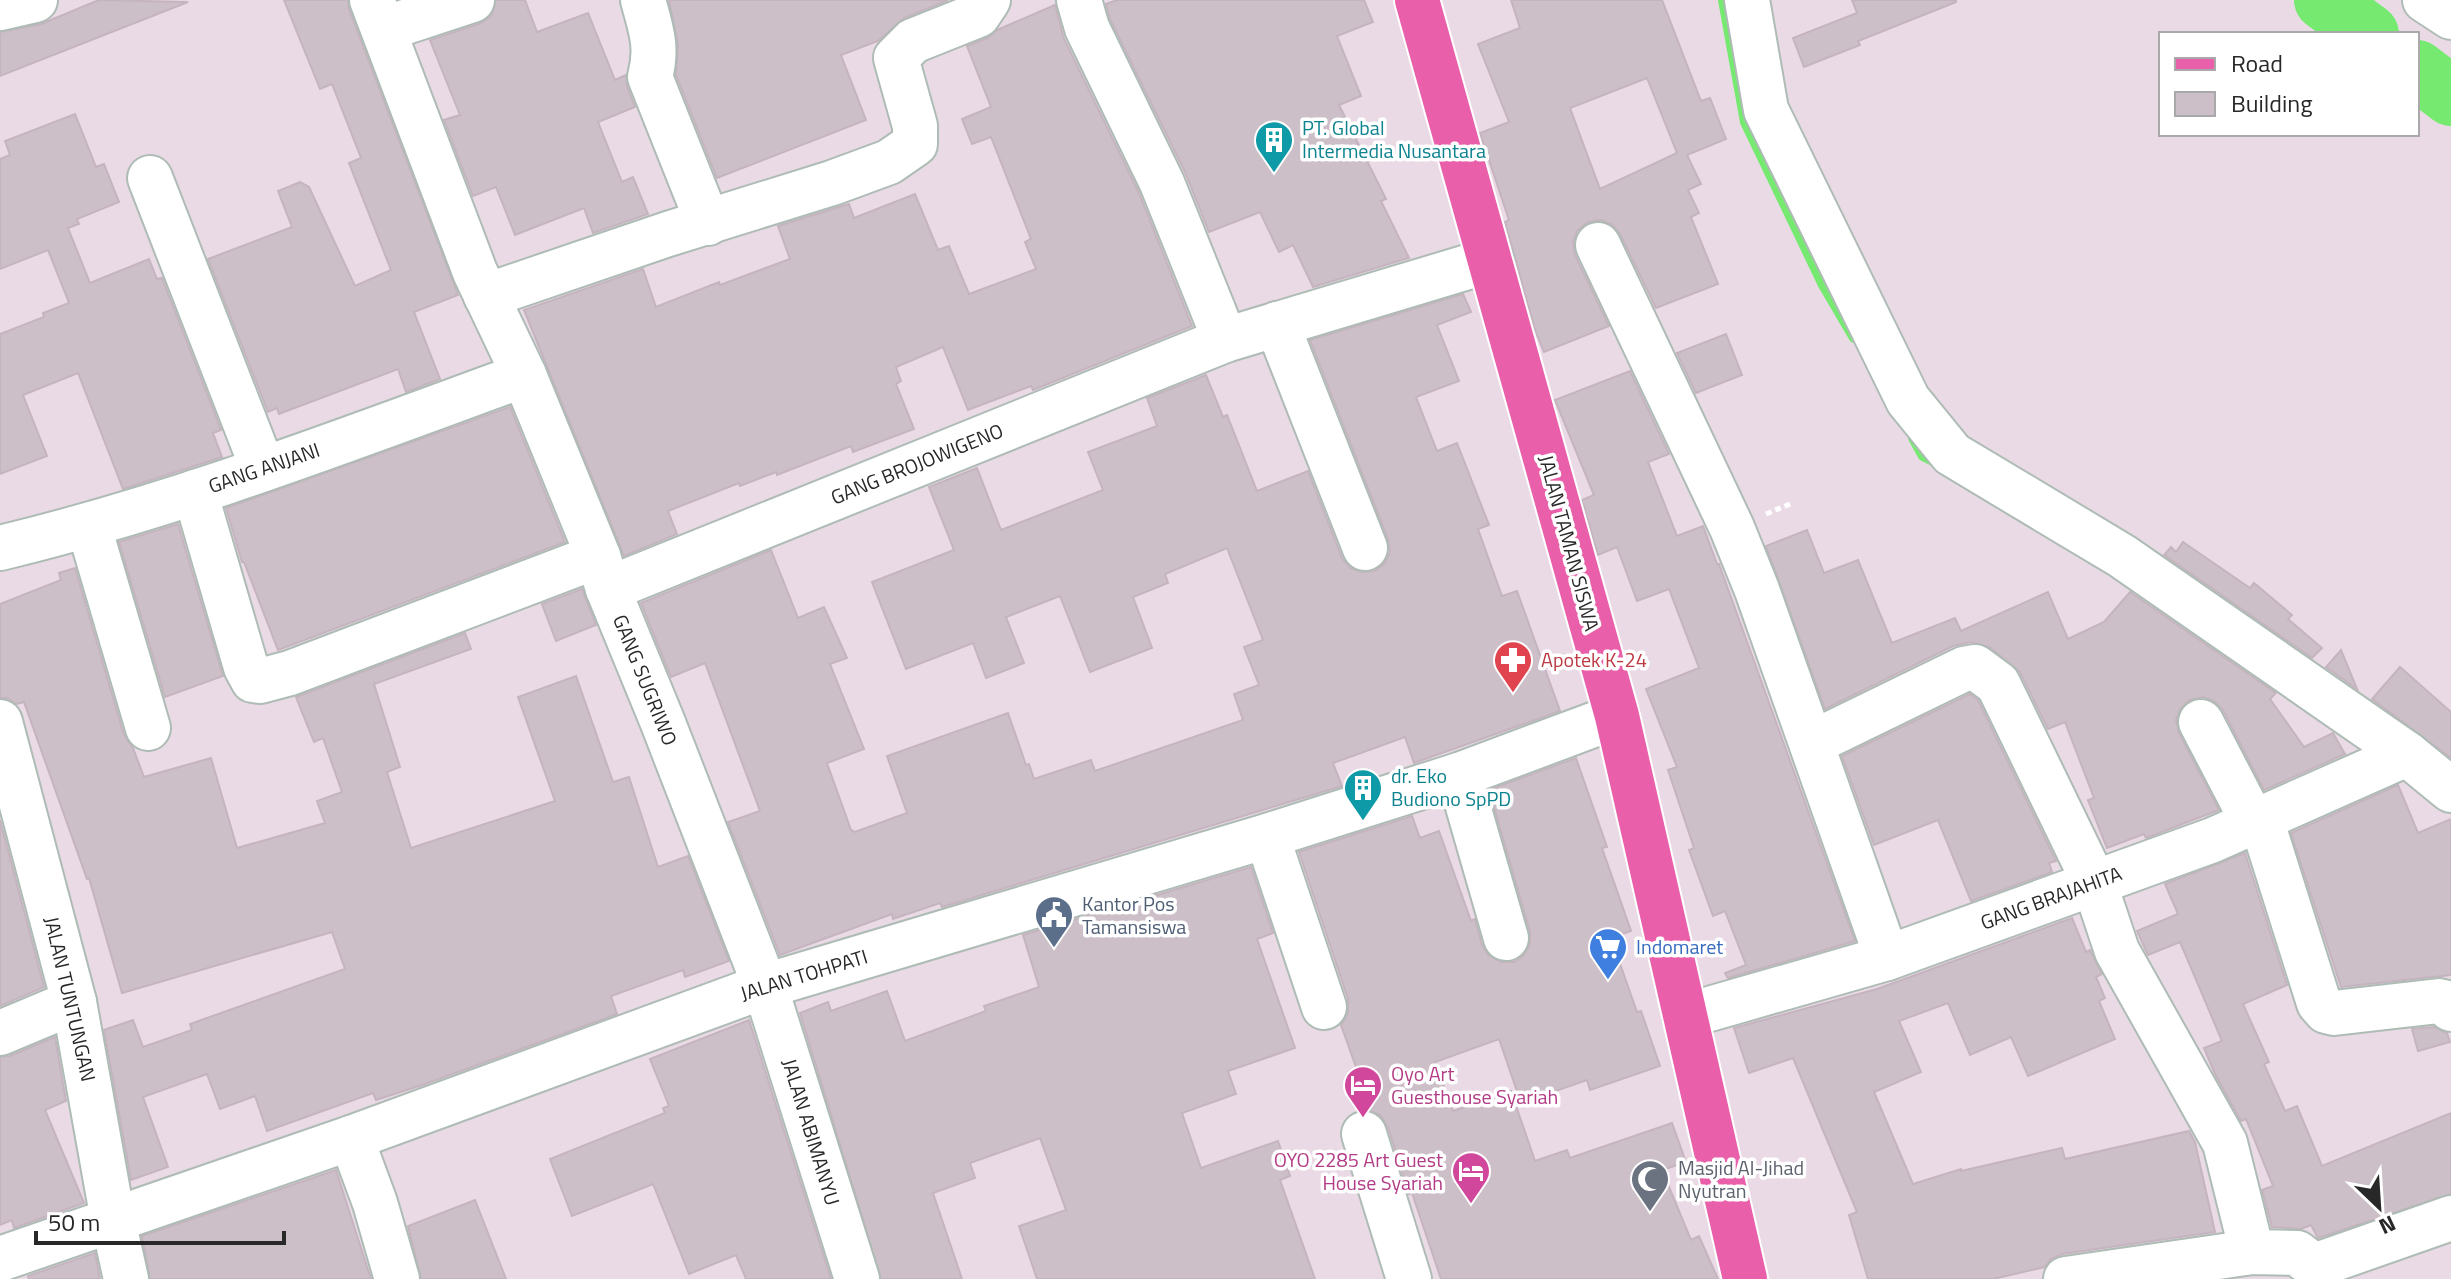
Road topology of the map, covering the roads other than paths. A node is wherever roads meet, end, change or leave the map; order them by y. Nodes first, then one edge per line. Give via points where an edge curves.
1 (35, 0) edge
2 (472, 0) edge
3 (643, 0) edge
4 (988, 0) edge
5 (1079, 0) edge
6 (1417, 0) edge
7 (1747, 0) edge
8 (2425, 0) edge
9 (0, 8) edge
10 (378, 14) edge
11 (2451, 17) edge
12 (150, 178) dead end
13 (708, 223) junction
14 (1598, 245) dead end
15 (1491, 260) junction
16 (486, 296) junction
17 (1277, 324) junction
18 (1225, 340) junction
19 (524, 375) junction
20 (263, 469) junction
21 (195, 492) junction
22 (89, 527) junction
23 (0, 548) edge
24 (1365, 548) dead end
25 (603, 573) junction
26 (1617, 716) junction
27 (2201, 722) dead end
28 (0, 725) edge
29 (148, 728) dead end
30 (1812, 743) junction
31 (2407, 754) junction
32 (1459, 775) junction
33 (2451, 790) edge
34 (2257, 821) junction
35 (1267, 836) junction
36 (2094, 882) junction
37 (1506, 938) dead end
38 (1887, 958) junction
39 (765, 986) junction
40 (74, 1002) junction
41 (1324, 1007) dead end
42 (2451, 1009) edge
43 (1685, 1016) junction
44 (0, 1033) edge
45 (1364, 1134) dead end
46 (351, 1138) junction
47 (2451, 1218) edge
48 (113, 1220) junction
49 (2252, 1252) junction
50 (0, 1259) edge
51 (2316, 1273) edge
52 (126, 1279) edge
53 (397, 1279) edge
54 (857, 1279) edge
55 (1409, 1279) edge
56 (1745, 1279) edge
57 (2066, 1279) edge

1 - 9 street
2 - 10 street
3 - 13 street via 654,40 650,77
4 - 13 street via 978,15 913,41 896,58 915,144 889,162
5 - 18 street via 1087,28 1162,183
6 - 15 main road, JALAN TAMAN SISWA
7 - 31 street via 1766,110 1908,400 1952,454 2122,556
8 - 11 street
10 - 16 street, GANG SUGRIWO
12 - 20 street
13 - 16 street
14 - 30 street via 1732,528
15 - 17 street, GANG BROJOWIGENO
15 - 26 main road, JALAN TAMAN SISWA
16 - 19 street, GANG SUGRIWO
17 - 18 street, GANG BROJOWIGENO
17 - 24 street
18 - 25 street, GANG BROJOWIGENO
19 - 20 street, GANG ANJANI
19 - 25 street, GANG SUGRIWO
20 - 21 street, GANG ANJANI
21 - 22 street, GANG ANJANI
21 - 25 street, GANG BROJOWIGENO via 253,680 290,673
22 - 23 street, GANG ANJANI
22 - 29 street
25 - 39 street, GANG SUGRIWO
26 - 32 street, JALAN TOHPATI
26 - 43 main road, JALAN TAMAN SISWA
27 - 34 street
28 - 40 street, JALAN TUNTUNGAN
30 - 36 street via 1975,667 1998,684
30 - 38 street
31 - 33 street
31 - 34 street, GANG BRAJAHITA
32 - 35 street, JALAN TOHPATI
32 - 37 street
34 - 36 street, GANG BRAJAHITA
34 - 42 street via 2326,1011 2439,1001
35 - 39 street, JALAN TOHPATI
35 - 41 street
36 - 38 street, GANG BRAJAHITA
36 - 49 street via 2117,951 2225,1143
38 - 43 street, GANG BRAJAHITA
39 - 46 street, JALAN TOHPATI
39 - 54 street, JALAN ABIMANYU
40 - 44 street
40 - 48 street, JALAN TUNTUNGAN
43 - 56 main road, JALAN TAMAN SISWA
45 - 55 street
46 - 48 street, JALAN TOHPATI
46 - 53 street
47 - 51 street
48 - 50 street, JALAN TOHPATI
48 - 52 street, JALAN TUNTUNGAN
49 - 51 street via 2297,1253
49 - 57 street

